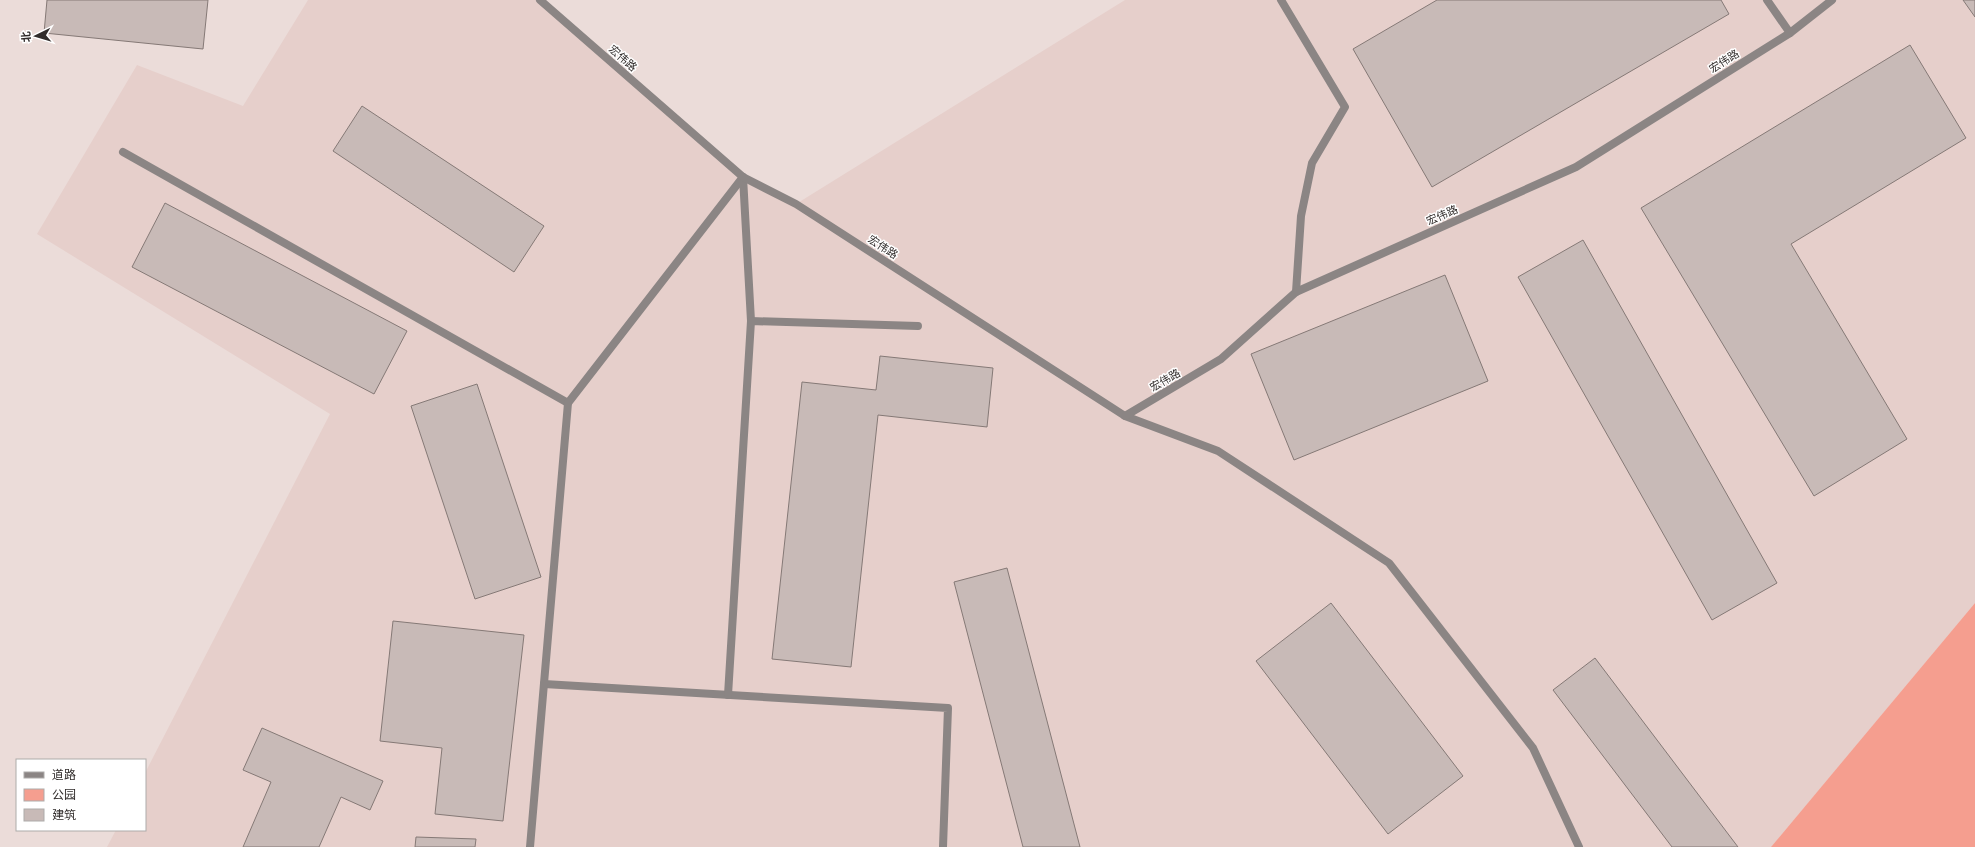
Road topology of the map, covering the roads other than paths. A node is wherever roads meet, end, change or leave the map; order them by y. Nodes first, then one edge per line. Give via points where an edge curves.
1 (540, 0) edge
2 (1281, 0) edge
3 (1767, 0) edge
4 (1832, 0) edge
5 (1790, 33) junction
6 (123, 152) dead end
7 (743, 177) junction
8 (1296, 292) junction
9 (751, 321) junction
10 (918, 326) dead end
11 (568, 403) junction
12 (1125, 416) junction
13 (544, 684) junction
14 (728, 695) junction
15 (530, 847) edge
16 (943, 847) edge
17 (1579, 847) edge

1 - 7 street, 宏伟路
2 - 8 street via 1345,107 1312,164 1301,216
3 - 5 street
4 - 5 street, 宏伟路
5 - 8 street, 宏伟路 via 1576,167
6 - 11 street
7 - 9 street
7 - 11 street
7 - 12 street, 宏伟路 via 796,204
8 - 12 street, 宏伟路 via 1221,359
9 - 10 street
9 - 14 street
11 - 13 street
12 - 17 street via 1218,450 1389,563 1533,748
13 - 14 street
13 - 15 street
14 - 16 street via 948,708

